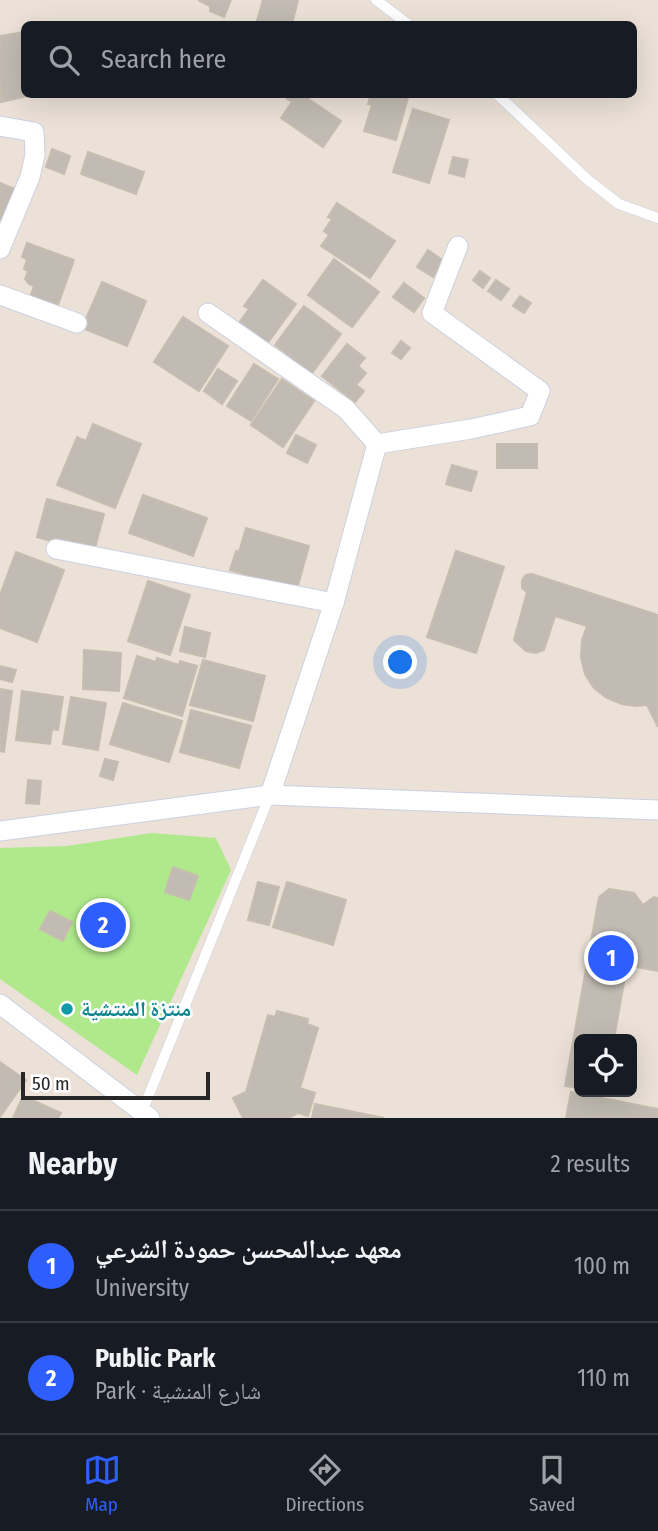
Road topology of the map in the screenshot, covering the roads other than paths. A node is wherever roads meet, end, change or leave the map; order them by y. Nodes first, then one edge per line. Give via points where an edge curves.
1 (376, 0) edge
2 (404, 21) edge
3 (501, 98) edge
4 (0, 127) edge
5 (658, 218) edge
6 (458, 246) dead end
7 (0, 250) edge
8 (0, 295) edge
9 (208, 313) dead end
10 (77, 323) dead end
11 (377, 444) junction
12 (56, 549) dead end
13 (334, 603) junction
14 (270, 795) junction
15 (658, 810) edge
16 (0, 831) edge
17 (0, 1004) edge
18 (144, 1116) edge

1 - 2 lane
3 - 5 lane via 608,196
4 - 7 street via 34,132 35,155
6 - 11 street via 432,313 540,391 530,416
8 - 10 street
9 - 11 street via 346,408
11 - 13 street
12 - 13 street
13 - 14 street
14 - 15 street
14 - 16 street
14 - 18 lane
17 - 18 street

